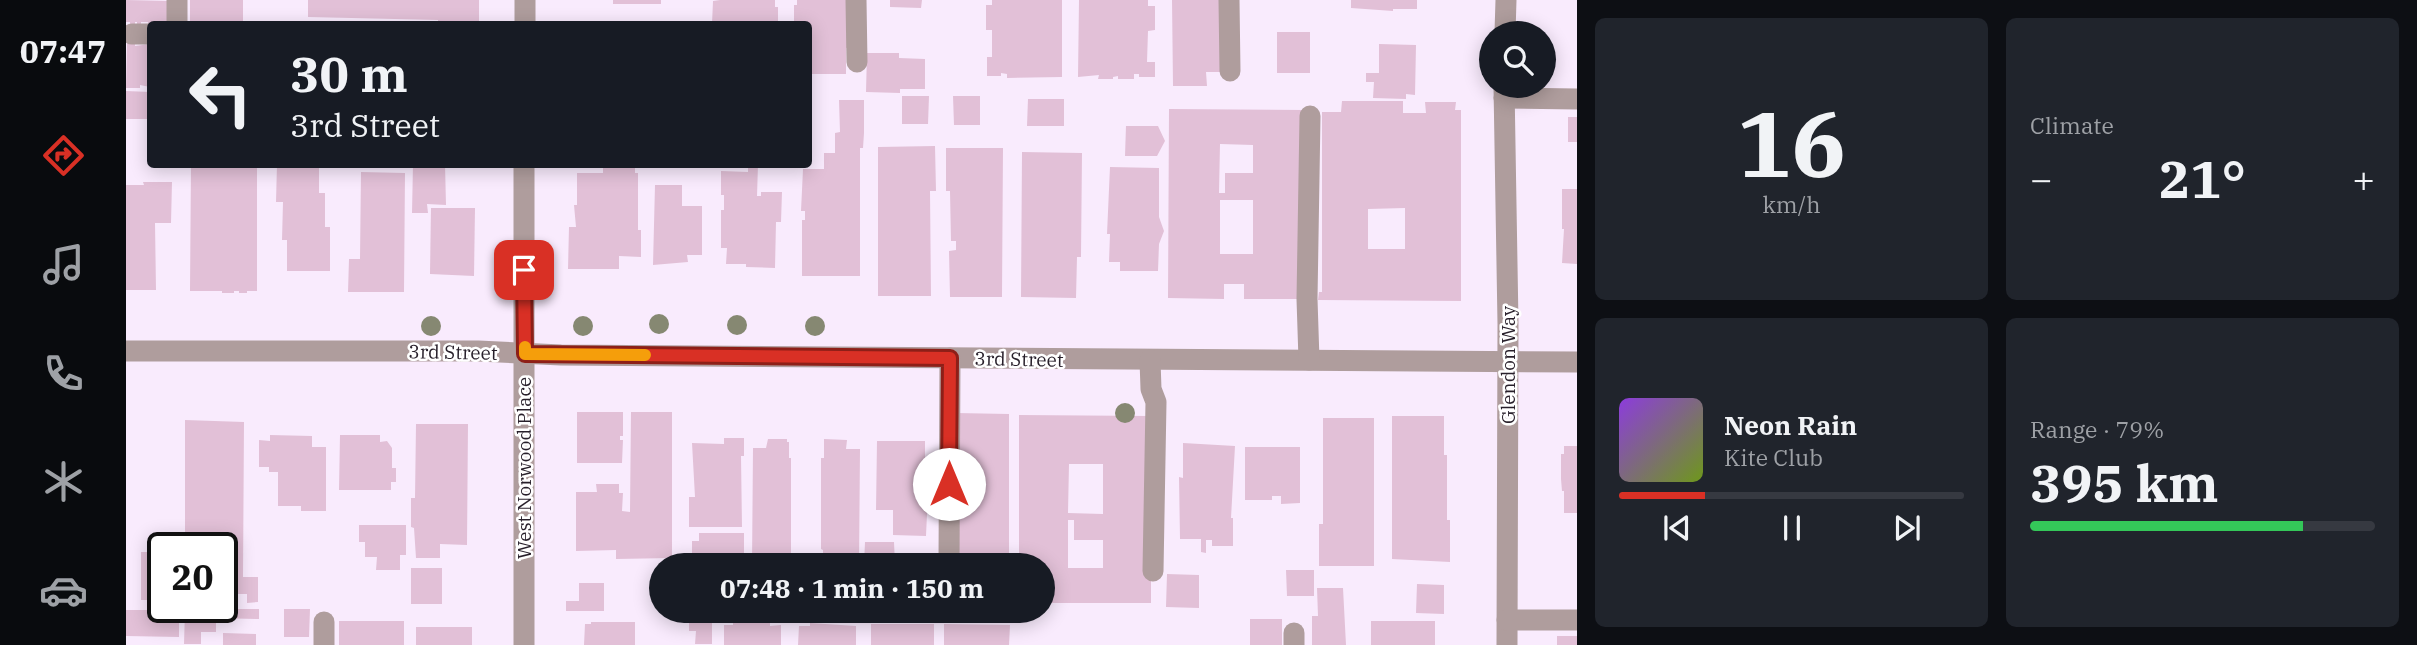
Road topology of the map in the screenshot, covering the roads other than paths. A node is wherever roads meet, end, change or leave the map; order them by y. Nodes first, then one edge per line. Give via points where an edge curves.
1 (177, 0) edge
2 (525, 0) edge
3 (856, 0) edge
4 (1229, 0) edge
5 (1506, 0) edge
6 (177, 21) edge
7 (525, 21) edge
8 (1505, 21) edge
9 (857, 62) dead end
10 (1230, 71) dead end
11 (1556, 97) edge
12 (1504, 98) edge
13 (1577, 99) edge
14 (1310, 116) dead end
15 (524, 168) edge
16 (126, 351) edge
17 (525, 354) junction
18 (950, 358) junction
19 (1150, 360) junction
20 (1309, 360) junction
21 (1507, 362) junction
22 (1577, 362) edge
23 (949, 553) edge
24 (1153, 570) dead end
25 (1507, 620) junction
26 (1577, 620) edge
27 (324, 622) dead end
28 (324, 645) edge
29 (524, 645) edge
30 (1507, 645) edge

1 - 6 street
2 - 7 street
3 - 9 street
4 - 10 street
5 - 8 street
11 - 13 street
12 - 21 street, Glendon Way
14 - 20 street
15 - 17 street, West Norwood Place
16 - 17 street, 3rd Street
17 - 18 street, 3rd Street
17 - 29 street, West Norwood Place
18 - 19 street, 3rd Street
18 - 23 street
19 - 20 street, 3rd Street
19 - 24 street via 1156,402
20 - 21 street, 3rd Street
21 - 22 street, 3rd Street
21 - 25 street, Glendon Way
25 - 26 street
25 - 30 street, Glendon Way
27 - 28 street

